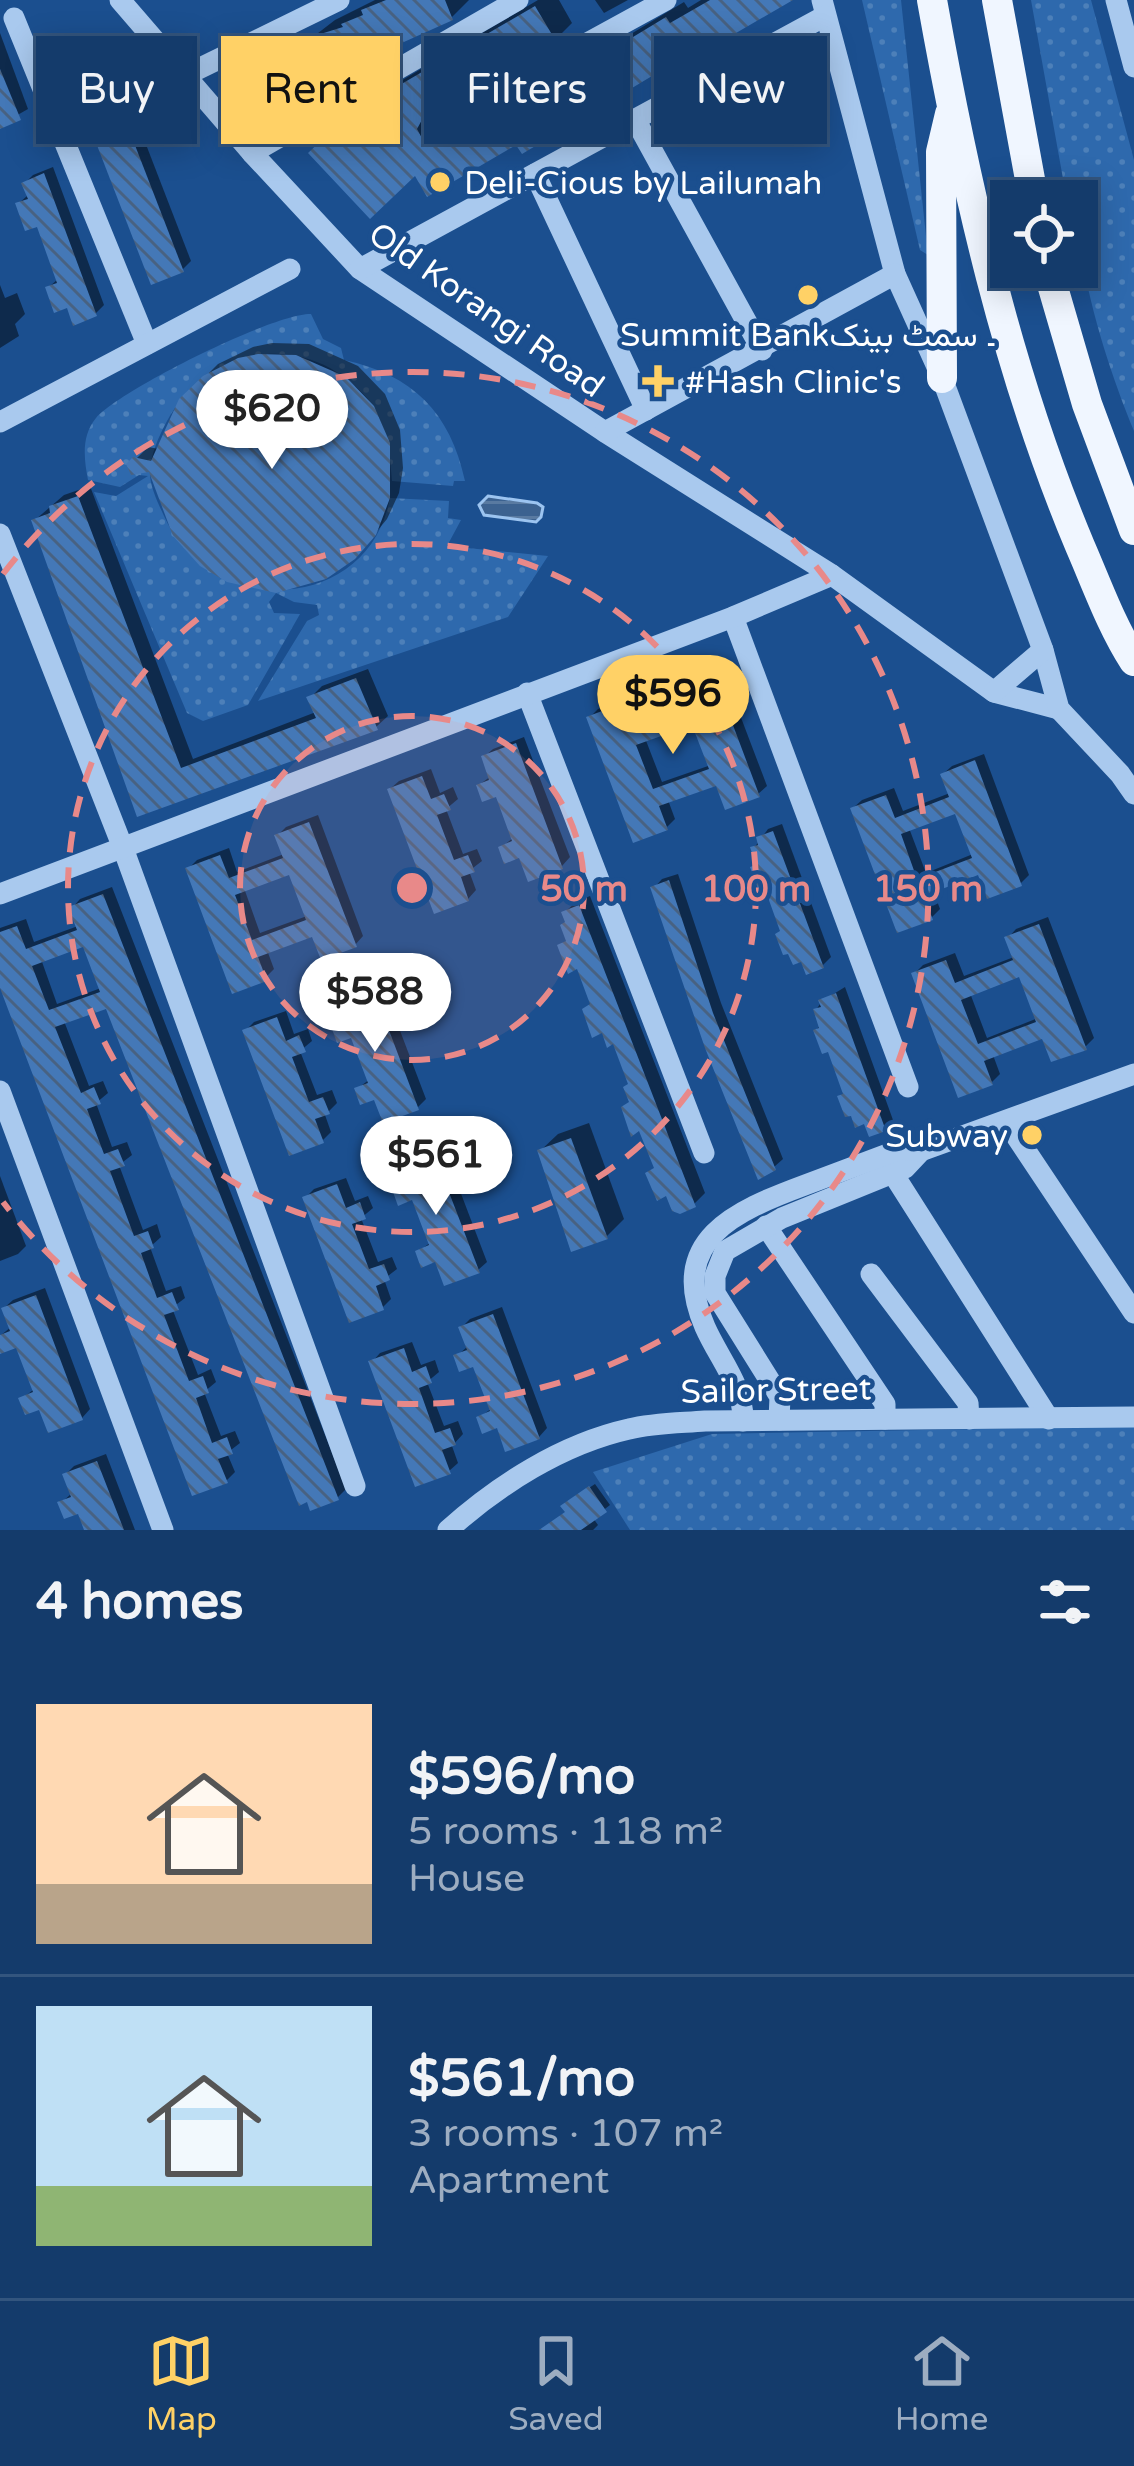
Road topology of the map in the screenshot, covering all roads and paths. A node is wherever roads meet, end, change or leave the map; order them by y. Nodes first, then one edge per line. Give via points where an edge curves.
1 (120, 0) edge
2 (339, 0) edge
3 (518, 0) edge
4 (666, 0) edge
5 (932, 0) edge
6 (997, 0) edge
7 (1116, 0) edge
8 (824, 8) edge
9 (14, 18) dead end
10 (152, 36) edge
11 (600, 36) edge
12 (1134, 67) edge
13 (197, 70) edge
14 (197, 88) edge
15 (951, 106) junction
16 (637, 121) junction
17 (252, 153) junction
18 (535, 174) junction
19 (1030, 180) edge
20 (290, 268) dead end
21 (360, 268) junction
22 (895, 274) junction
23 (1054, 288) edge
24 (147, 344) junction
25 (762, 350) junction
26 (942, 377) junction
27 (646, 410) junction
28 (0, 422) edge
29 (605, 432) junction
30 (1134, 530) edge
31 (0, 534) edge
32 (832, 575) junction
33 (734, 617) junction
34 (1043, 650) junction
35 (1134, 661) edge
36 (994, 692) junction
37 (527, 693) junction
38 (1059, 709) junction
39 (1134, 794) edge
40 (123, 848) junction
41 (0, 894) edge
42 (1134, 1074) edge
43 (908, 1087) dead end
44 (0, 1091) edge
45 (1006, 1121) junction
46 (921, 1151) junction
47 (704, 1153) dead end
48 (892, 1172) junction
49 (766, 1226) junction
50 (871, 1274) dead end
51 (1127, 1288) edge
52 (1134, 1313) edge
53 (1134, 1417) edge
54 (885, 1419) junction
55 (969, 1419) junction
56 (1049, 1419) junction
57 (779, 1420) junction
58 (743, 1421) junction
59 (355, 1486) dead end
60 (163, 1530) edge
61 (448, 1530) edge

1 - 10 street, Old Korangi Road
2 - 13 street
3 - 17 street
4 - 11 street
5 - 15 main road
6 - 19 main road
7 - 12 street
8 - 16 street
8 - 22 street
9 - 24 street
14 - 17 street, Old Korangi Road
15 - 26 main road via 941,152
15 - 35 main road via 1001,315 1054,484
16 - 18 street
16 - 25 street
17 - 21 street, Old Korangi Road
18 - 21 street
18 - 27 street
20 - 24 street
21 - 29 street, Old Korangi Road
22 - 25 street
22 - 26 street
23 - 30 main road
24 - 28 street
25 - 27 street
26 - 34 street
27 - 29 street
29 - 32 street, Old Korangi Road
31 - 40 street
32 - 33 street
32 - 36 street, Old Korangi Road
33 - 37 street
33 - 43 street
34 - 36 street
34 - 38 street
36 - 38 street, Old Korangi Road
37 - 40 street
37 - 47 street
38 - 39 street
40 - 41 street
40 - 59 street
42 - 45 street
44 - 60 street
45 - 46 street
45 - 51 street
46 - 48 street
46 - 58 street via 901,1149 751,1205 701,1250 692,1292 744,1400
48 - 49 street
48 - 56 street
49 - 54 street via 885,1404
49 - 57 street via 725,1252 716,1293 780,1396
50 - 55 street via 968,1403
51 - 52 street
53 - 56 street, Sailor Street
54 - 55 street, Sailor Street
54 - 57 street, Sailor Street
55 - 56 street, Sailor Street
57 - 58 street, Sailor Street
58 - 61 street, Sailor Street via 634,1427 599,1437 514,1479

